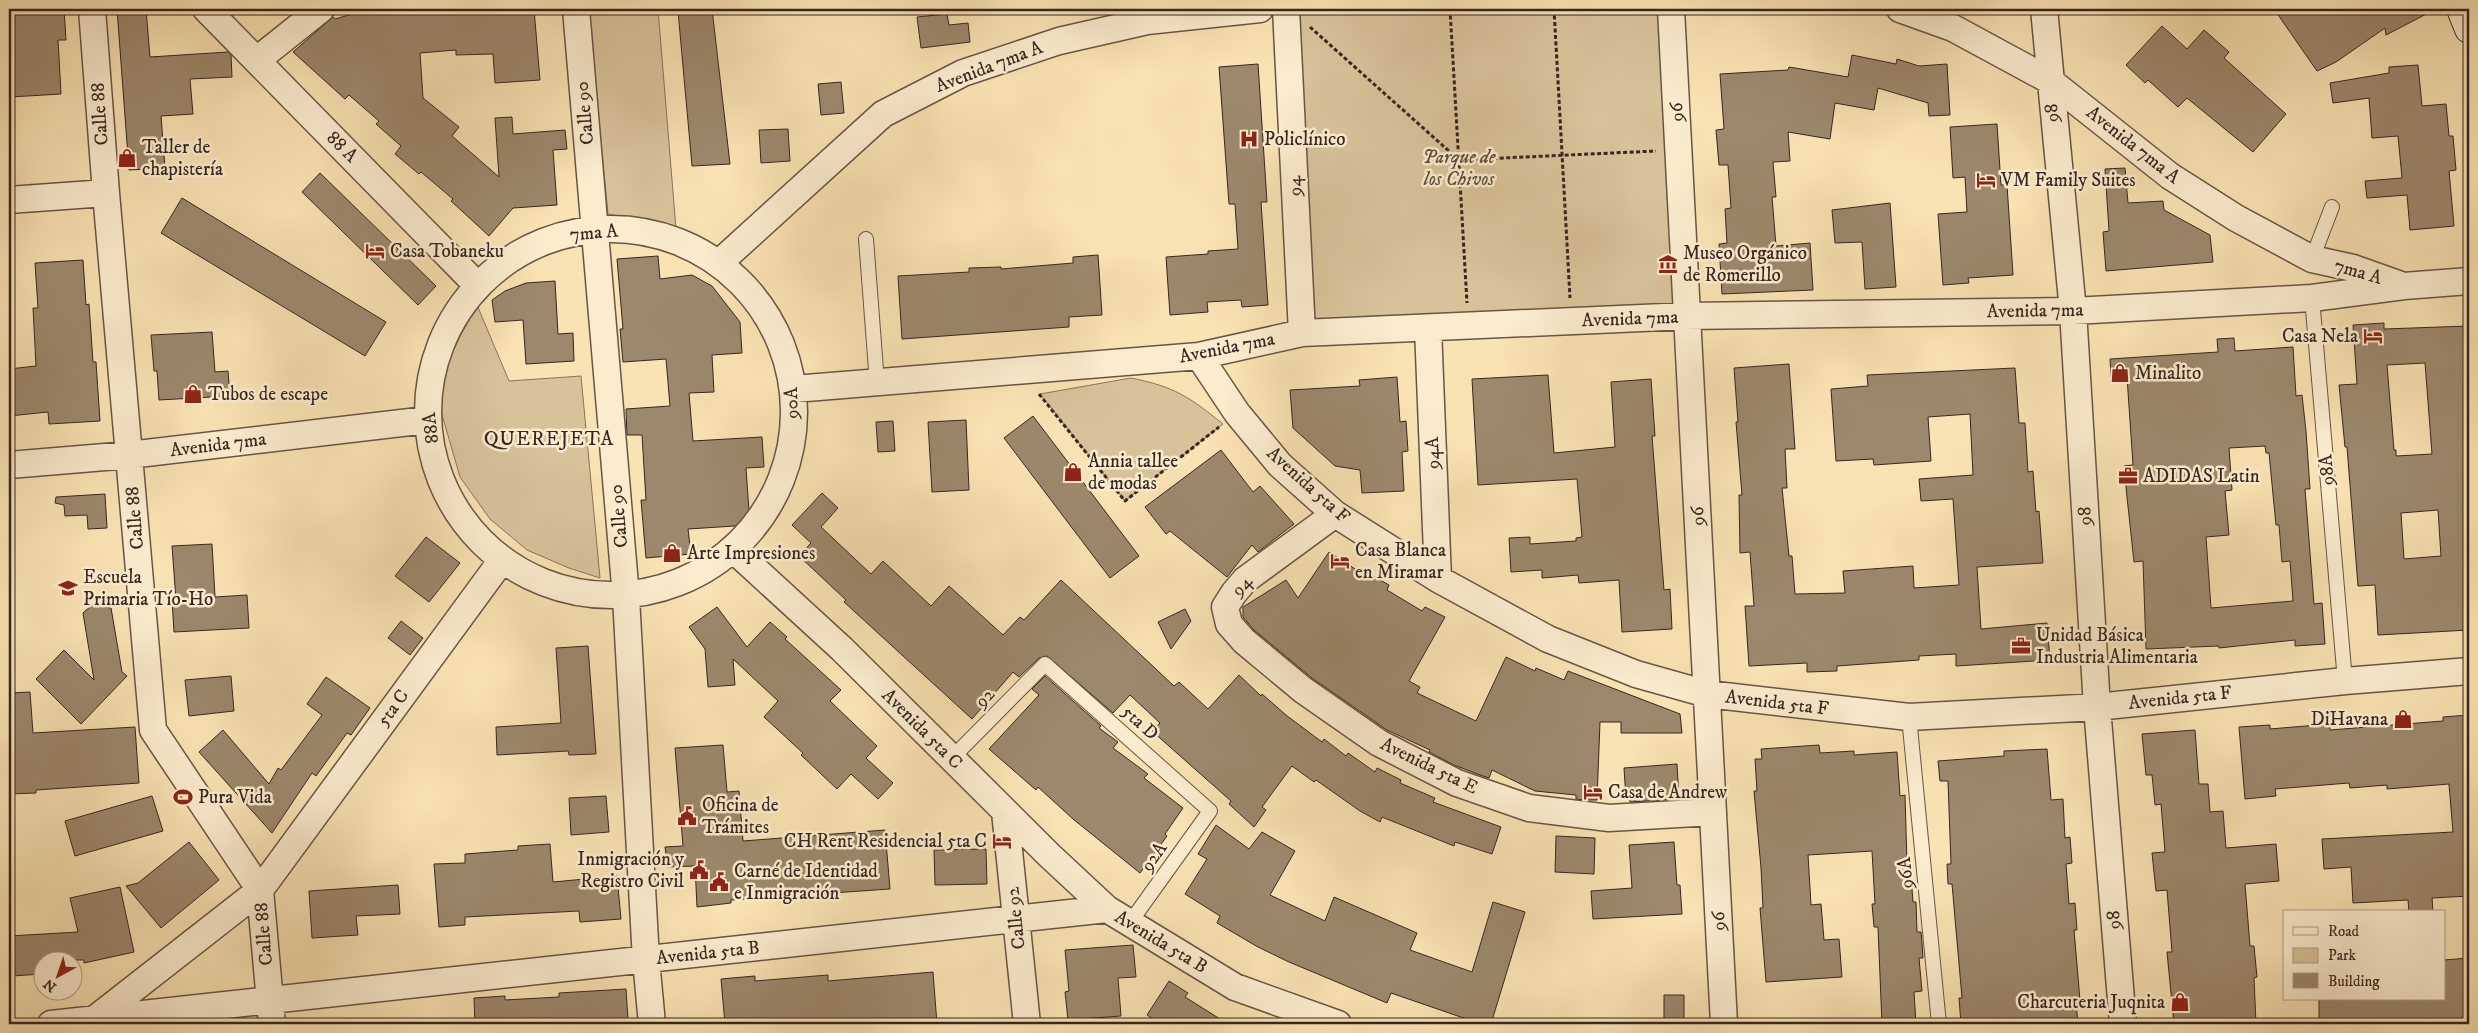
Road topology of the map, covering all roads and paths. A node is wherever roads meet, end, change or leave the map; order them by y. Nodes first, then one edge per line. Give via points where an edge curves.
1 (92, 9) edge
2 (206, 9) edge
3 (321, 9) edge
4 (576, 9) edge
5 (1260, 9) edge
6 (1450, 9) edge
7 (1554, 9) edge
8 (1671, 9) edge
9 (1900, 9) edge
10 (2044, 9) edge
11 (2461, 9) edge
12 (1146, 15) edge
13 (1295, 15) edge
14 (2469, 30) edge
15 (257, 60) junction
16 (2049, 80) junction
17 (1679, 150) junction
18 (1562, 156) junction
19 (1459, 160) junction
20 (106, 193) junction
21 (9, 200) edge
22 (2332, 207) dead end
23 (596, 229) junction
24 (866, 239) dead end
25 (2312, 259) junction
26 (719, 263) junction
27 (2469, 281) edge
28 (478, 285) junction
29 (2404, 286) junction
30 (2312, 298) junction
31 (2073, 311) junction
32 (1687, 316) junction
33 (1571, 321) junction
34 (1468, 326) junction
35 (1428, 328) junction
36 (1302, 333) junction
37 (1199, 356) junction
38 (1021, 371) junction
39 (877, 382) junction
40 (794, 389) junction
41 (1237, 413) junction
42 (427, 420) junction
43 (129, 455) junction
44 (9, 465) edge
45 (1335, 514) junction
46 (735, 551) junction
47 (502, 560) junction
48 (1438, 579) junction
49 (626, 597) junction
50 (1225, 607) joint
51 (1045, 664) joint
52 (2469, 671) edge
53 (2345, 681) junction
54 (1707, 694) junction
55 (2097, 707) junction
56 (1909, 717) junction
57 (952, 758) junction
58 (1210, 811) joint
59 (1005, 812) junction
60 (1713, 812) junction
61 (260, 890) junction
62 (1107, 909) junction
63 (1016, 919) junction
64 (1130, 924) junction
65 (646, 960) junction
66 (271, 1013) edge
67 (95, 1019) junction
68 (51, 1024) edge
69 (652, 1024) edge
70 (1027, 1024) edge
71 (1338, 1024) edge
72 (1724, 1024) edge
73 (1940, 1024) edge
74 (2123, 1024) edge

1 - 20 street, Calle 88
2 - 15 street, 88 A
3 - 15 street
4 - 23 street, Calle 90
5 - 12 street, Avenida 7ma A
6 - 19 path
7 - 18 path
8 - 17 street, 96
9 - 16 street, Avenida 7ma A via 1953,28
10 - 16 street, 98
11 - 14 main road
12 - 26 street, Avenida 7ma A via 963,73 883,114
13 - 19 path
13 - 36 street, 94
15 - 28 street, 88 A
16 - 25 street, Avenida 7ma A via 2170,176 2236,218
16 - 31 street, 98
17 - 18 path
17 - 32 street, 96
18 - 19 path
18 - 33 path
19 - 34 path
20 - 21 street
20 - 43 street, Calle 88
22 - 25 lane
23 - 26 street, 7ma A via 639,231 680,242
23 - 28 street, 7ma A via 552,238 520,253
23 - 49 street, Calle 90
24 - 39 lane
25 - 29 street, 7ma A via 2353,268
25 - 30 street, 98A
26 - 40 street, 90A via 755,298 781,341
27 - 29 street, Avenida 7ma
28 - 42 street, 88A via 448,325 432,371
29 - 30 street, Avenida 7ma
30 - 31 street, Avenida 7ma
30 - 53 lane, 98A
31 - 32 street, Avenida 7ma
31 - 55 street, 98
32 - 33 street, Avenida 7ma
32 - 54 street, 96
33 - 34 street, Avenida 7ma
34 - 35 street, Avenida 7ma
35 - 36 street, Avenida 7ma
35 - 48 street, 94A
36 - 37 street, Avenida 7ma
37 - 38 street, Avenida 7ma
37 - 41 street, Avenida 5ta F
38 - 39 street, Avenida 7ma
38 - 41 path via 1125,501
39 - 40 street, Avenida 7ma
40 - 46 street, 90A via 793,449 772,504
41 - 45 street, Avenida 5ta F via 1280,465
42 - 43 street, Avenida 7ma
42 - 47 street, 88A via 438,474 464,522
43 - 44 street, Avenida 7ma
43 - 61 street, Calle 88 via 152,730
45 - 48 street, Avenida 5ta F
45 - 50 street, 94 via 1245,580
46 - 49 street via 684,582
46 - 57 street, Avenida 5ta C via 842,649
47 - 49 street via 540,582 582,594
47 - 61 street, 5ta C
48 - 54 street, Avenida 5ta F via 1548,639 1636,674
49 - 65 street, Calle 90
50 - 60 street, Avenida 5ta E via 1229,624 1244,641 1303,690 1379,743 1457,784 1529,808 1600,817
51 - 57 lane, 92
51 - 58 lane, 5ta D
52 - 53 street, Avenida 5ta F
53 - 55 street, Avenida 5ta F
54 - 56 street, Avenida 5ta F
54 - 60 street, 96
55 - 56 street, Avenida 5ta F
55 - 74 street, 98
56 - 73 lane, 96A
57 - 59 street, Avenida 5ta C
58 - 64 lane, 92A
59 - 62 street, Avenida 5ta C
59 - 63 street, Calle 92
60 - 72 street, 96
61 - 66 street, Calle 88
61 - 67 street, 5ta C
62 - 63 street, Avenida 5ta B
62 - 64 street, Avenida 5ta B
63 - 65 street, Avenida 5ta B
63 - 70 street, Calle 92
64 - 71 street, Avenida 5ta B via 1235,988
65 - 66 street, Avenida 5ta B
65 - 69 street, Calle 90
66 - 67 street, Avenida 5ta B
67 - 68 street, Avenida 5ta B

